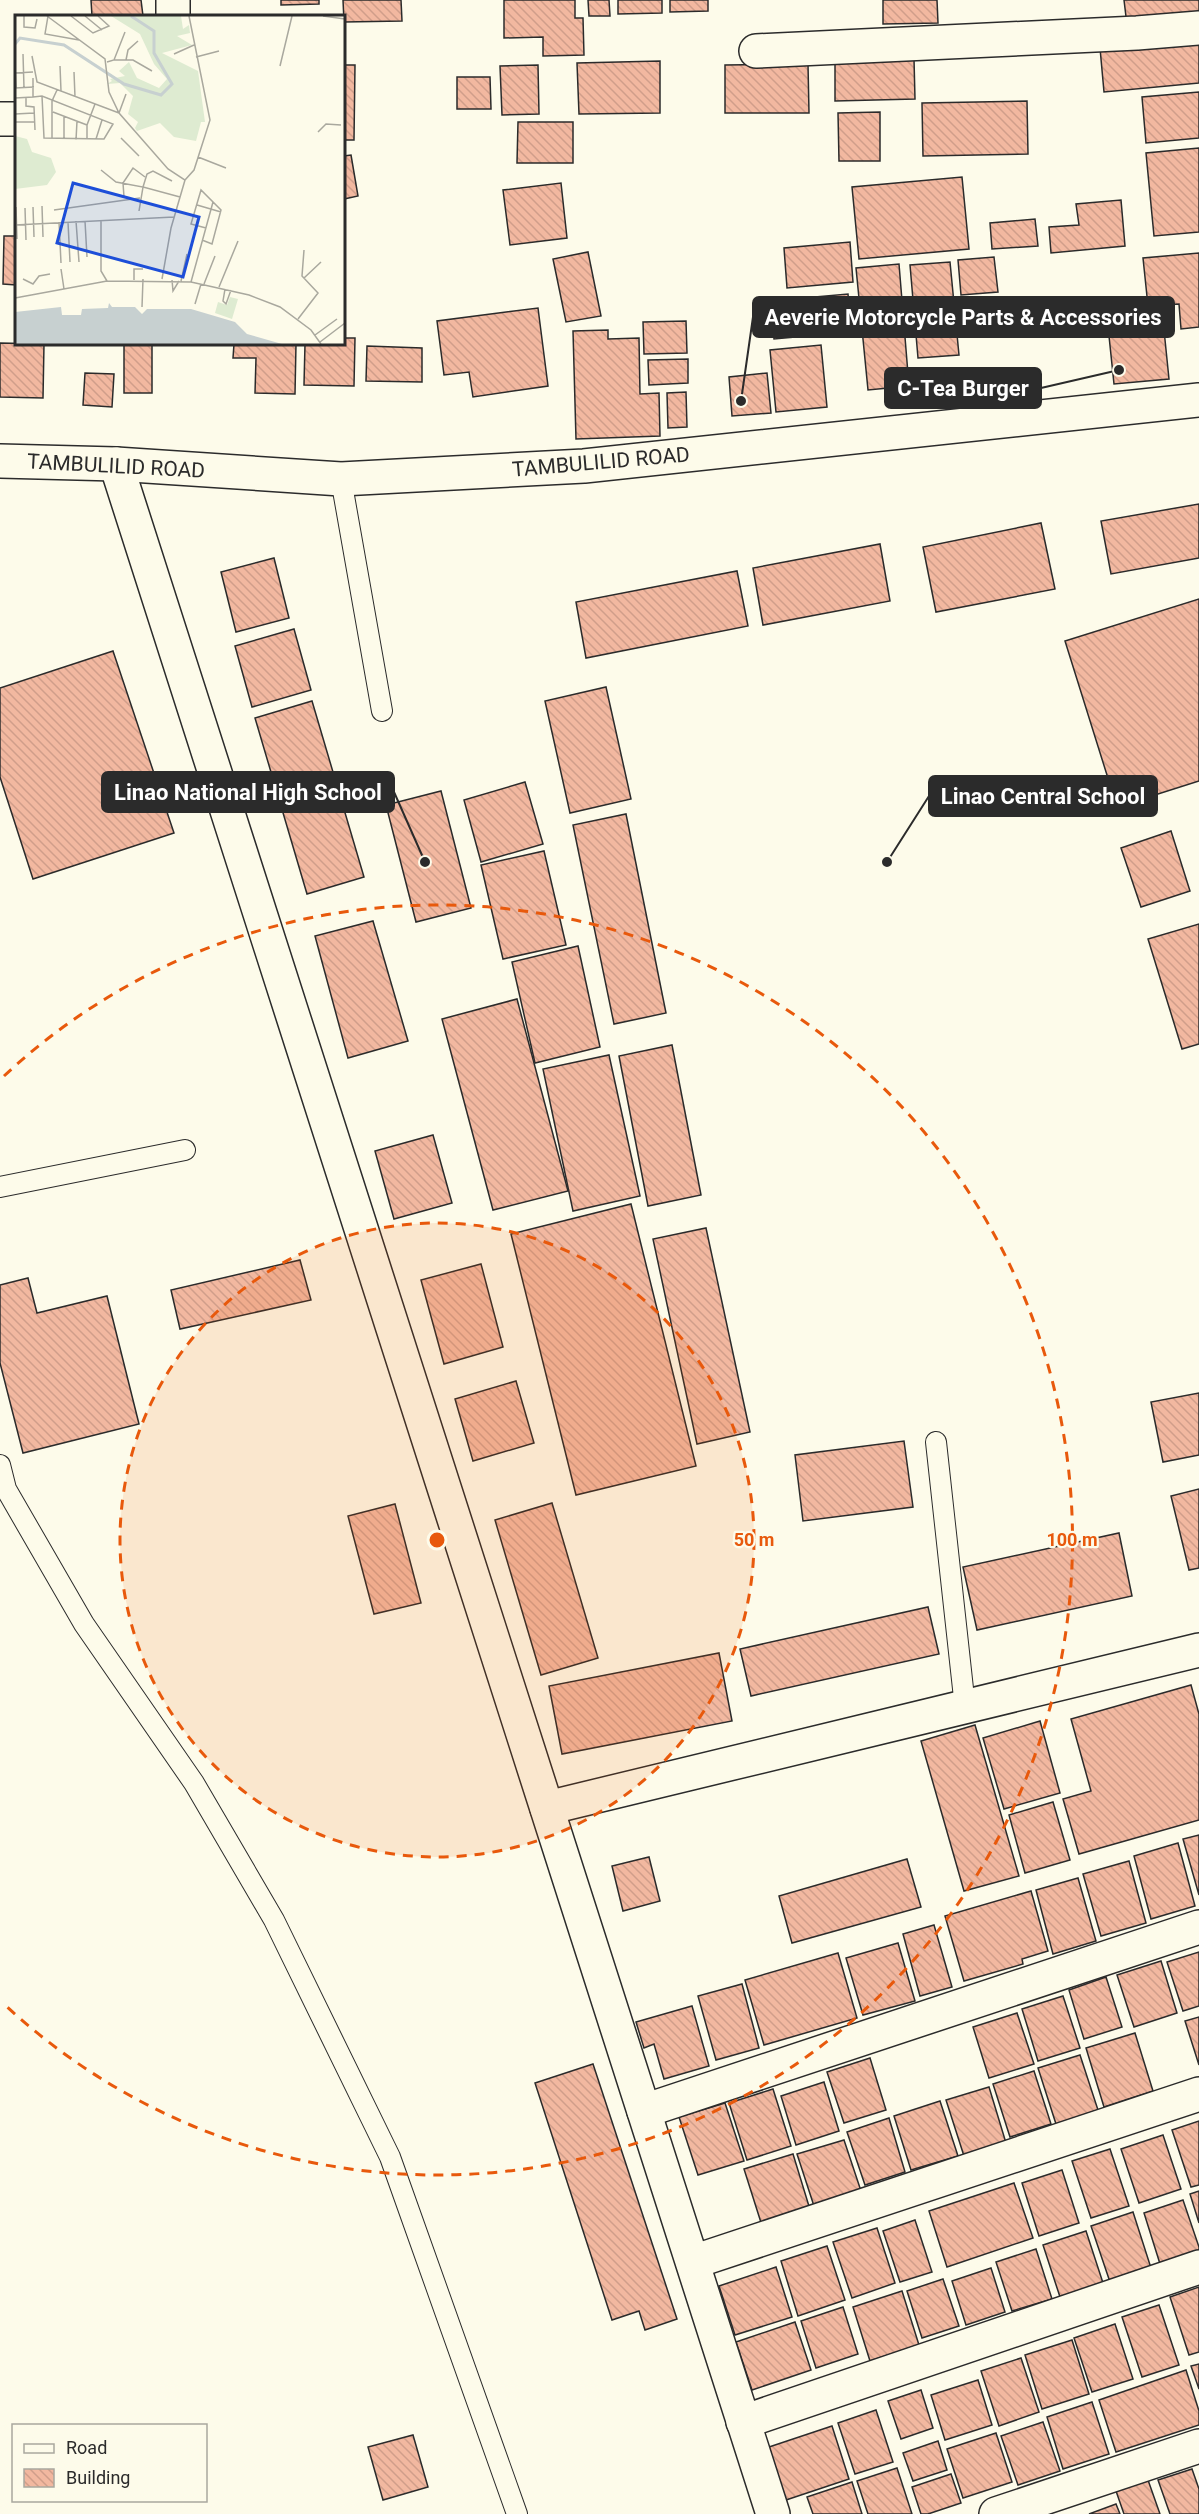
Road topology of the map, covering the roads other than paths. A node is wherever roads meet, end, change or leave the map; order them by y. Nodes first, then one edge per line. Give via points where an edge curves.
1 (1199, 28) edge
2 (756, 51) dead end
3 (1199, 400) edge
4 (0, 461) edge
5 (116, 464) junction
6 (341, 479) junction
7 (382, 711) dead end
8 (184, 1150) dead end
9 (0, 1187) edge
10 (936, 1442) dead end
11 (0, 1465) edge
12 (3, 1490) edge
13 (1199, 1650) edge
14 (965, 1707) junction
15 (547, 1809) junction
16 (1199, 1927) edge
17 (1199, 2094) edge
18 (644, 2111) junction
19 (693, 2262) junction
20 (1199, 2267) edge
21 (743, 2422) junction
22 (1199, 2446) edge
23 (517, 2514) edge
24 (773, 2514) edge
25 (996, 2514) edge

1 - 2 street
3 - 6 street, TAMBULILID ROAD via 584,466
4 - 5 street, TAMBULILID ROAD
5 - 6 street, TAMBULILID ROAD
5 - 15 street
6 - 7 lane
8 - 9 lane
10 - 14 lane
11 - 12 lane
12 - 23 lane via 84,1624 194,1783 274,1920 390,2157
13 - 14 street
14 - 15 street
15 - 18 street
16 - 18 street
17 - 19 street
18 - 19 street
19 - 21 street
20 - 21 street
21 - 24 street
22 - 25 street

